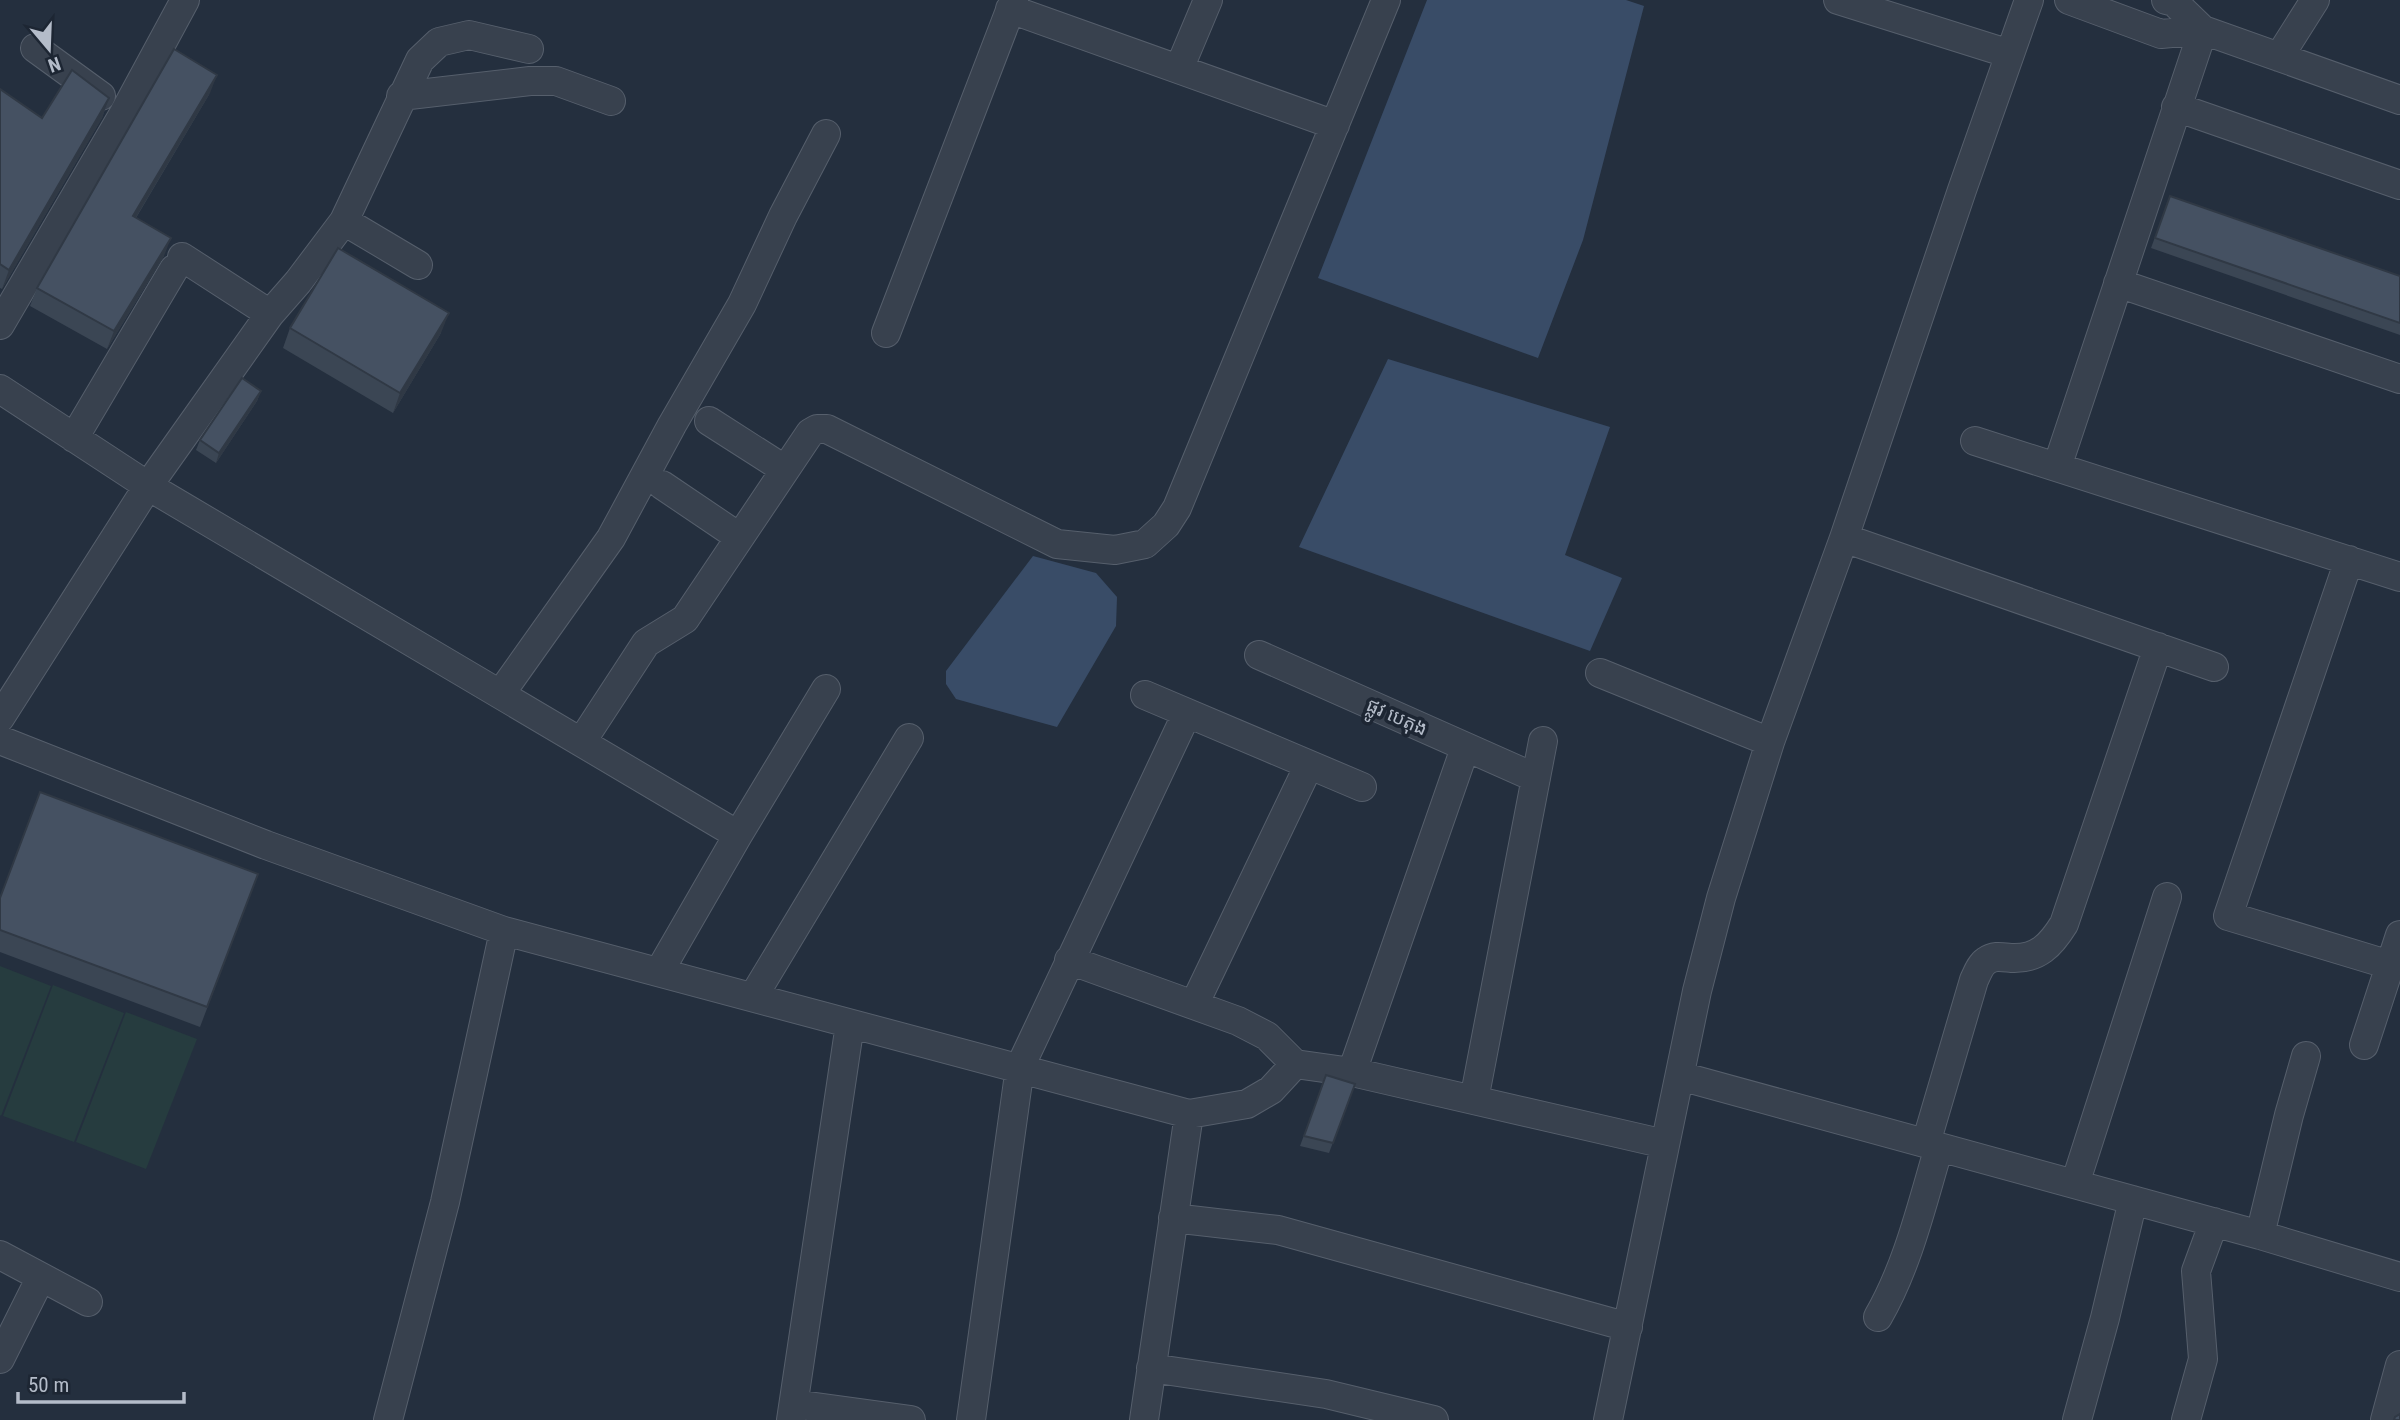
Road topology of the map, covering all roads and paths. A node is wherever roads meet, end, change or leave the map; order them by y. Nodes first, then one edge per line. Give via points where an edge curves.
1 (186, 0) edge
2 (1208, 0) edge
3 (1386, 0) edge
4 (1838, 0) edge
5 (2029, 0) edge
6 (2069, 0) edge
7 (2166, 0) edge
8 (2315, 0) edge
9 (1012, 4) edge
10 (2203, 30) junction
11 (35, 48) dead end
12 (529, 49) dead end
13 (2010, 54) junction
14 (2279, 57) junction
15 (1179, 69) junction
16 (401, 96) junction
17 (2400, 100) edge
18 (611, 101) dead end
19 (2176, 107) junction
20 (124, 113) junction
21 (1335, 125) junction
22 (826, 134) dead end
23 (2400, 185) edge
24 (344, 221) junction
25 (418, 265) dead end
26 (2118, 283) junction
27 (271, 314) junction
28 (0, 325) edge
29 (886, 333) dead end
30 (2400, 379) edge
31 (0, 389) edge
32 (709, 421) dead end
33 (74, 438) junction
34 (1975, 441) dead end
35 (2057, 467) junction
36 (784, 469) junction
37 (148, 485) junction
38 (662, 485) dead end
39 (739, 537) junction
40 (1844, 538) junction
41 (2349, 560) junction
42 (2400, 577) edge
43 (2158, 648) junction
44 (1259, 655) dead end
45 (2214, 667) dead end
46 (1600, 673) dead end
47 (826, 689) dead end
48 (501, 693) junction
49 (1145, 695) dead end
50 (1187, 713) junction
51 (0, 718) edge
52 (909, 738) dead end
53 (0, 740) edge
54 (582, 741) junction
55 (1543, 741) dead end
56 (1769, 742) junction
57 (1465, 748) junction
58 (1309, 765) junction
59 (1536, 778) junction
60 (1362, 787) dead end
61 (738, 835) junction
62 (2167, 897) dead end
63 (504, 931) junction
64 (2400, 935) edge
65 (1069, 960) junction
66 (2390, 965) junction
67 (659, 972) junction
68 (753, 997) junction
69 (1194, 1005) junction
70 (850, 1024) junction
71 (2364, 1045) dead end
72 (2306, 1056) dead end
73 (1295, 1064) junction
74 (1020, 1067) junction
75 (1352, 1072) junction
76 (1680, 1076) junction
77 (1474, 1100) junction
78 (1189, 1114) junction
79 (1665, 1144) junction
80 (1932, 1145) junction
81 (2075, 1184) junction
82 (2133, 1200) junction
83 (1173, 1218) junction
84 (2214, 1222) junction
85 (2260, 1235) junction
86 (0, 1255) edge
87 (41, 1277) junction
88 (2400, 1277) edge
89 (88, 1302) dead end
90 (1878, 1317) dead end
91 (1628, 1327) junction
92 (0, 1359) edge
93 (2400, 1365) edge
94 (1151, 1368) junction
95 (793, 1412) edge
96 (1366, 1412) edge
97 (1616, 1419) edge
98 (388, 1420) edge
99 (911, 1420) edge
100 (971, 1420) edge
101 (1144, 1420) edge
102 (1434, 1420) edge
103 (2077, 1420) edge
104 (2186, 1420) edge
105 (2385, 1420) edge

1 - 20 street
2 - 15 street
3 - 21 street
4 - 13 street
5 - 13 street
6 - 10 street via 2161,34
7 - 10 street
8 - 14 street
9 - 15 street
9 - 29 street
10 - 14 street
10 - 19 street
11 - 20 street
12 - 16 street via 470,35 439,42 420,60
13 - 40 street
14 - 17 street
15 - 21 street
16 - 18 street via 530,80 556,81
16 - 24 street
19 - 23 street
19 - 26 street
20 - 28 street
21 - 36 street via 1177,508 1166,526 1144,544 1115,550 1057,544 827,429 810,433
22 - 48 street via 742,304 611,538
24 - 25 street
24 - 27 street
26 - 30 street
26 - 35 street
27 - 33 street via 178,263
27 - 37 street
31 - 33 street
32 - 36 street
33 - 37 street
34 - 35 street
35 - 41 street
36 - 39 street
37 - 48 street
37 - 51 street
38 - 39 street
39 - 54 street via 685,619 646,643
40 - 43 street
40 - 56 street
41 - 42 street
41 - 66 street via 2228,916
43 - 45 street
43 - 80 street via 2064,924 2038,954 1996,956 1984,962 1974,980
44 - 57 street, ផ្លូវ បេតុង
46 - 56 street
47 - 61 street
48 - 54 street
49 - 50 street
50 - 58 street
50 - 65 street
52 - 68 street
53 - 63 street via 266,845
54 - 61 street
55 - 59 street
56 - 76 street via 1721,898
57 - 59 street, ផ្លូវ បេតុង
57 - 75 street
58 - 60 street
58 - 69 street
59 - 77 street
61 - 67 street
62 - 81 street
63 - 67 street
63 - 98 street via 445,1202
64 - 66 street
65 - 69 street
65 - 74 street
66 - 71 street
67 - 68 street
68 - 70 street
69 - 73 street via 1267,1036
70 - 74 street
70 - 95 street
72 - 85 street
73 - 75 street
73 - 78 street via 1271,1090 1247,1104
74 - 78 street
74 - 100 street
75 - 77 street
76 - 79 street
76 - 80 street
77 - 79 street
78 - 83 street
79 - 91 street
80 - 81 street
80 - 90 street via 1902,1267
81 - 82 street
82 - 84 street
82 - 103 street
83 - 91 street via 1278,1230
83 - 94 street
84 - 85 street
84 - 104 street via 2196,1271 2203,1359
85 - 88 street
86 - 87 street
87 - 89 street
87 - 92 street
91 - 97 street
93 - 105 street
94 - 96 street via 1326,1394
94 - 101 street
95 - 99 street
96 - 102 street

